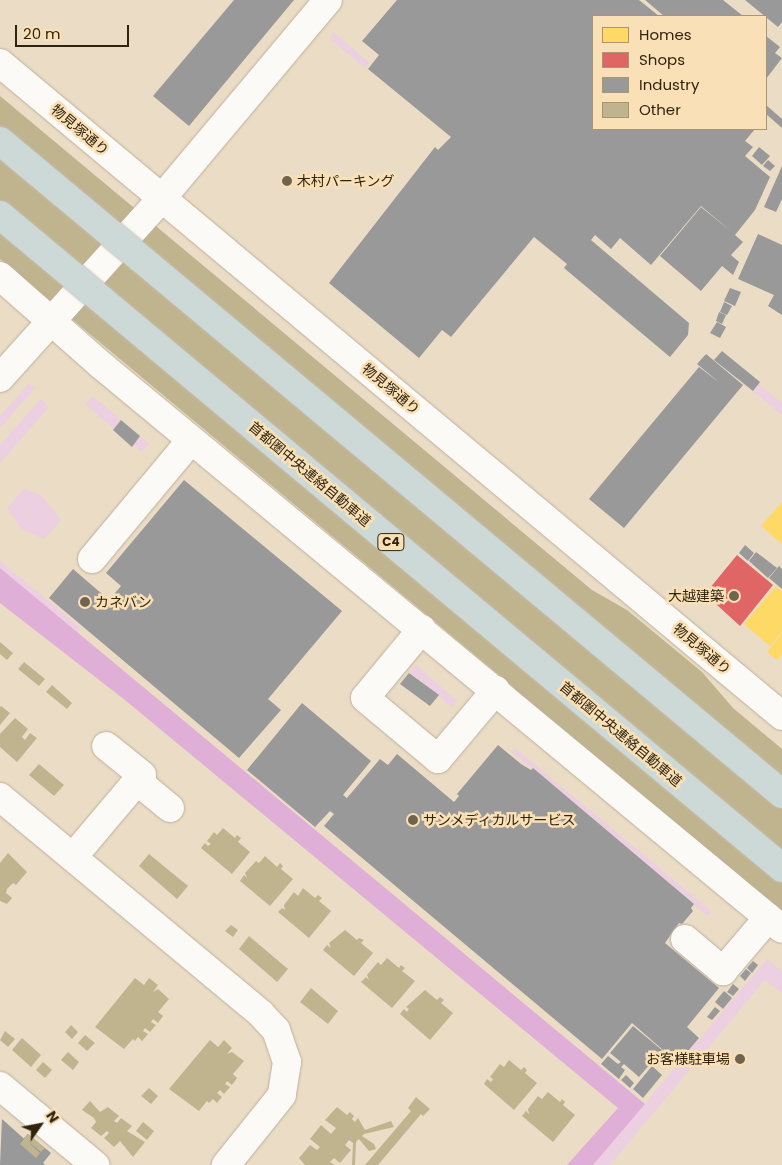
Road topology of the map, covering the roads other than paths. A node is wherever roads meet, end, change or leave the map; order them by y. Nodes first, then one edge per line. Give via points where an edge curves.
1 (328, 0) edge
2 (0, 63) edge
3 (0, 141) edge
4 (162, 198) junction
5 (0, 215) edge
6 (0, 276) edge
7 (53, 320) junction
8 (0, 378) edge
9 (191, 440) junction
10 (92, 559) dead end
11 (422, 629) junction
12 (496, 690) junction
13 (782, 716) edge
14 (106, 746) dead end
15 (136, 780) junction
16 (782, 794) edge
17 (0, 796) edge
18 (170, 808) dead end
19 (73, 857) junction
20 (782, 868) edge
21 (775, 923) edge
22 (685, 940) dead end
23 (0, 1086) edge
24 (95, 1165) edge
25 (226, 1165) edge

1 - 4 street
2 - 4 street, 物見塚通り
3 - 16 highway, bridge
4 - 7 street
4 - 13 street, 物見塚通り
5 - 20 highway, 首都圏中央連絡自動車道 / C4, bridge
6 - 7 street
7 - 8 street
7 - 9 street via 73,341
9 - 10 street
9 - 11 street
11 - 12 street
11 - 12 street via 365,698 438,759
12 - 21 street
14 - 15 street via 142,775
15 - 18 street
15 - 19 street
17 - 19 street
19 - 25 street via 276,1030 287,1062 282,1095
21 - 22 street via 723,971
23 - 24 street

